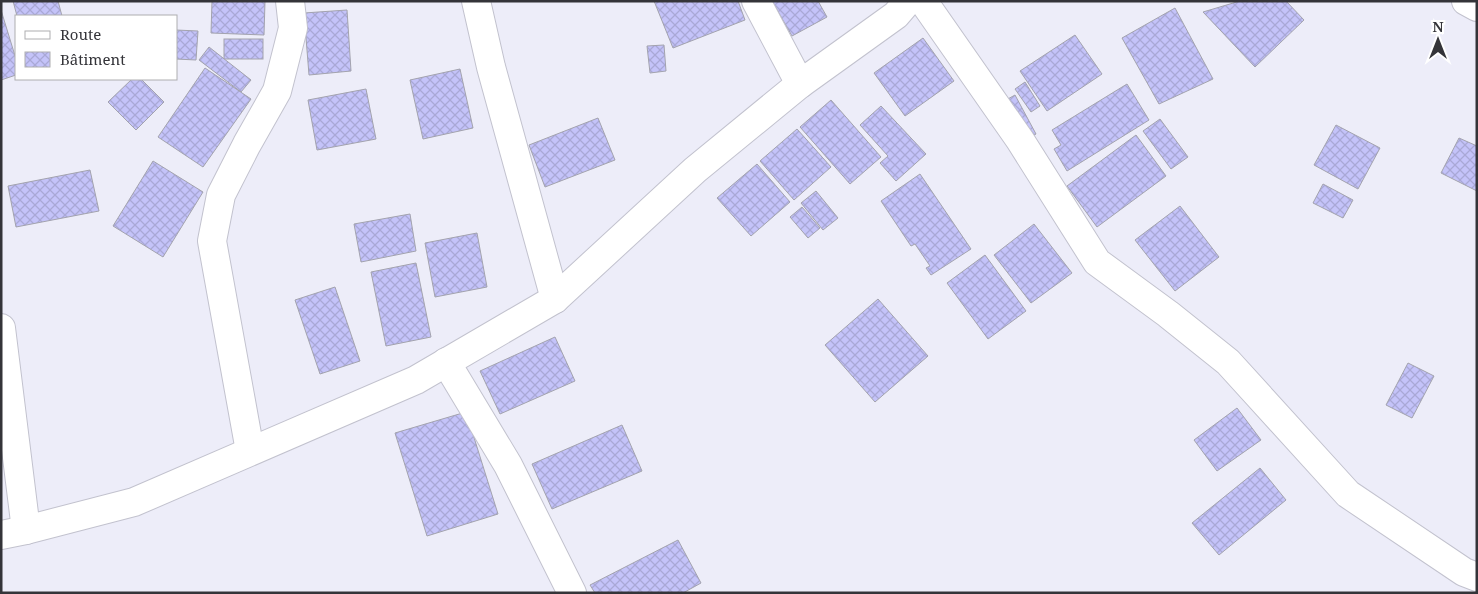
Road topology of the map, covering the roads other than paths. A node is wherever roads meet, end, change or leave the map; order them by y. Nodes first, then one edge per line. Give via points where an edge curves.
1 (290, 1) edge
2 (476, 1) edge
3 (756, 1) edge
4 (908, 1) edge
5 (923, 1) edge
6 (1466, 1) edge
7 (1477, 7) edge
8 (800, 84) junction
9 (555, 299) junction
10 (1, 328) edge
11 (446, 362) junction
12 (250, 451) junction
13 (13, 533) edge
14 (1477, 577) edge
15 (572, 593) edge

1 - 12 street via 293,28 277,91 221,195 212,241
2 - 9 street
3 - 8 street
4 - 8 street via 896,15
5 - 14 street via 1020,140 1097,262 1228,362 1348,494 1464,572
6 - 7 street
8 - 9 street via 695,170
9 - 11 street
10 - 13 street
11 - 12 street via 416,380
11 - 15 street via 508,465
12 - 13 street via 134,502

